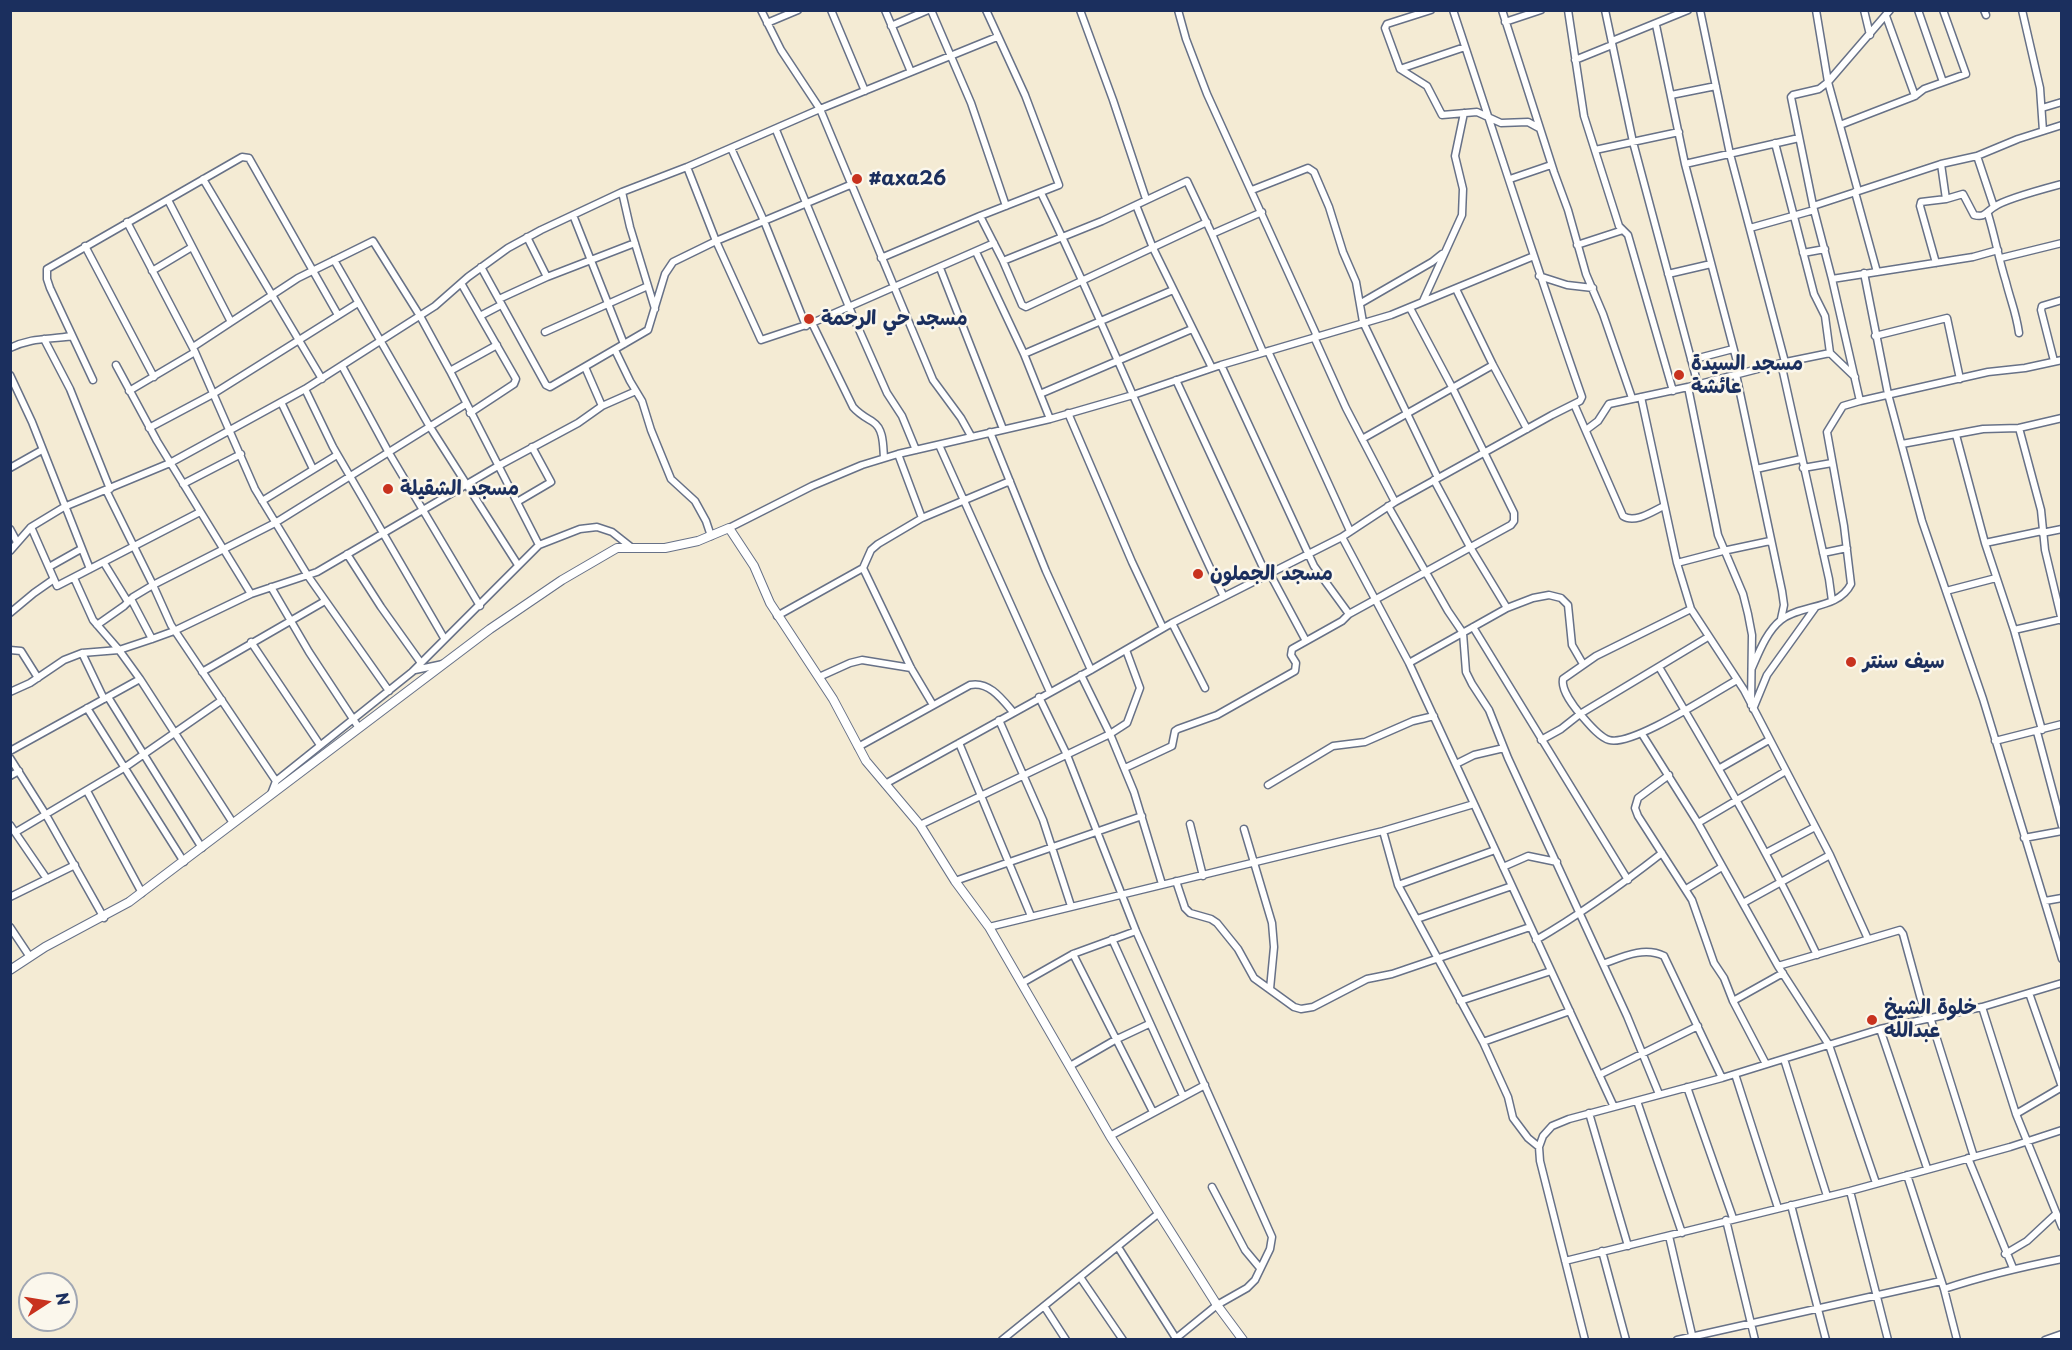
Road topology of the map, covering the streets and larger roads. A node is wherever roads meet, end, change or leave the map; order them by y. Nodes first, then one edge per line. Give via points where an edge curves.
1 (761, 10) edge
2 (798, 10) edge
3 (831, 10) edge
4 (885, 10) edge
5 (929, 10) edge
6 (986, 10) edge
7 (1080, 10) edge
8 (1178, 10) edge
9 (1431, 10) edge
10 (1453, 10) edge
11 (1502, 10) edge
12 (1541, 10) edge
13 (1568, 10) edge
14 (1605, 10) edge
15 (1688, 10) edge
16 (1700, 10) edge
17 (1816, 10) edge
18 (1864, 10) edge
19 (1918, 10) edge
20 (1943, 10) edge
21 (2022, 10) edge
22 (1888, 13) edge
23 (1505, 22) junction
24 (767, 23) junction
25 (1656, 25) junction
26 (891, 26) junction
27 (1870, 35) junction
28 (997, 37) junction
29 (1612, 43) junction
30 (1465, 47) junction
31 (951, 55) junction
32 (1575, 60) junction
33 (1400, 69) junction
34 (911, 72) junction
35 (1828, 82) junction
36 (1943, 82) junction
37 (1716, 86) junction
38 (865, 91) junction
39 (1671, 95) junction
40 (1915, 96) junction
41 (2061, 102) edge
42 (2042, 108) junction
43 (820, 109) junction
44 (1464, 113) junction
45 (1489, 117) junction
46 (1840, 125) junction
47 (2061, 125) edge
48 (1540, 129) junction
49 (776, 130) junction
50 (2043, 131) junction
51 (1679, 132) junction
52 (1799, 138) junction
53 (1633, 142) junction
54 (1775, 144) junction
55 (731, 148) junction
56 (1595, 150) junction
57 (1730, 154) junction
58 (1977, 156) junction
59 (1685, 164) junction
60 (1941, 164) junction
61 (1551, 165) junction
62 (687, 167) junction
63 (203, 179) junction
64 (1510, 179) junction
65 (2061, 184) edge
66 (850, 185) junction
67 (1252, 190) junction
68 (1857, 191) junction
69 (622, 192) junction
70 (1041, 193) junction
71 (1146, 199) junction
72 (1946, 199) junction
73 (168, 200) junction
74 (807, 204) junction
75 (1136, 205) junction
76 (1006, 206) junction
77 (1994, 207) junction
78 (1814, 208) junction
79 (1262, 212) junction
80 (1988, 214) junction
81 (573, 215) junction
82 (980, 216) junction
83 (1793, 216) junction
84 (764, 221) junction
85 (128, 222) junction
86 (1206, 222) junction
87 (1750, 228) junction
88 (1623, 230) junction
89 (1212, 234) junction
90 (1062, 236) junction
91 (527, 237) junction
92 (716, 241) junction
93 (635, 243) junction
94 (994, 243) junction
95 (2061, 243) edge
96 (1577, 245) junction
97 (85, 246) junction
98 (192, 247) junction
99 (1154, 248) junction
100 (1825, 249) junction
101 (1998, 250) junction
102 (976, 252) junction
103 (1443, 253) junction
104 (1803, 253) junction
105 (1534, 256) junction
106 (881, 258) junction
107 (2001, 258) junction
108 (334, 260) junction
109 (591, 260) junction
110 (1003, 261) junction
111 (1936, 263) junction
112 (1711, 264) junction
113 (481, 267) junction
114 (940, 268) junction
115 (313, 270) junction
116 (152, 272) junction
117 (1877, 272) junction
118 (1863, 273) junction
119 (1668, 274) junction
120 (1539, 276) junction
121 (547, 277) junction
122 (1832, 279) junction
123 (1083, 281) junction
124 (461, 283) junction
125 (648, 286) junction
126 (1593, 288) junction
127 (893, 289) junction
128 (1456, 289) junction
129 (1173, 290) junction
130 (272, 295) junction
131 (2061, 300) edge
132 (1423, 301) junction
133 (500, 302) junction
134 (358, 303) junction
135 (608, 303) junction
136 (1361, 303) junction
137 (849, 307) junction
138 (1410, 308) junction
139 (655, 309) junction
140 (338, 315) junction
141 (420, 316) junction
142 (480, 316) junction
143 (1101, 321) junction
144 (231, 322) junction
145 (1363, 322) junction
146 (809, 325) junction
147 (1192, 329) junction
148 (545, 332) dead end
149 (2019, 333) dead end
150 (72, 336) junction
151 (1316, 336) junction
152 (1875, 336) junction
153 (44, 339) junction
154 (299, 340) junction
155 (381, 340) junction
156 (624, 344) junction
157 (497, 345) junction
158 (10, 348) edge
159 (194, 349) junction
160 (1733, 349) junction
161 (615, 350) junction
162 (1266, 352) junction
163 (1830, 353) junction
164 (1024, 354) junction
165 (1691, 360) junction
166 (2061, 360) edge
167 (1119, 362) junction
168 (1783, 362) junction
169 (2054, 362) junction
170 (1221, 365) junction
171 (1493, 365) junction
172 (116, 366) dead end
173 (342, 366) junction
174 (585, 368) junction
175 (1212, 368) junction
176 (450, 371) junction
177 (1738, 374) junction
178 (10, 375) edge
179 (154, 377) junction
180 (1855, 377) junction
181 (322, 379) junction
182 (1960, 379) junction
183 (93, 380) dead end
184 (1176, 380) junction
185 (1698, 385) junction
186 (1452, 387) junction
187 (1688, 387) junction
188 (305, 389) junction
189 (129, 391) junction
190 (636, 391) junction
191 (1673, 391) junction
192 (213, 394) junction
193 (1041, 394) junction
194 (1888, 394) junction
195 (1133, 395) junction
196 (1641, 397) junction
197 (1632, 398) junction
198 (1860, 401) junction
199 (281, 402) junction
200 (466, 405) junction
201 (1574, 405) junction
202 (602, 406) junction
203 (470, 412) junction
204 (1068, 413) junction
205 (1407, 414) junction
206 (2061, 418) edge
207 (1050, 419) junction
208 (430, 427) junction
209 (149, 428) junction
210 (2019, 428) junction
211 (229, 429) junction
212 (1003, 429) junction
213 (1527, 429) junction
214 (1586, 430) junction
215 (990, 432) junction
216 (1956, 435) junction
217 (971, 436) junction
218 (1362, 439) junction
219 (1902, 444) junction
220 (939, 445) junction
221 (532, 447) junction
222 (42, 450) junction
223 (916, 450) junction
224 (389, 453) junction
225 (1483, 453) junction
226 (241, 454) junction
227 (337, 454) junction
228 (898, 454) junction
229 (884, 458) junction
230 (1801, 459) junction
231 (170, 463) junction
232 (1832, 463) junction
233 (498, 466) junction
234 (10, 468) edge
235 (1803, 468) junction
236 (314, 469) junction
237 (1756, 469) junction
238 (351, 477) junction
239 (1436, 479) junction
240 (1010, 481) junction
241 (183, 484) junction
242 (467, 484) junction
243 (108, 489) junction
244 (964, 500) junction
245 (262, 501) junction
246 (517, 502) junction
247 (1395, 502) junction
248 (1388, 506) junction
249 (1664, 506) junction
250 (64, 507) junction
251 (423, 511) junction
252 (200, 512) junction
253 (922, 518) junction
254 (275, 523) junction
255 (31, 527) junction
256 (729, 528) junction
257 (10, 529) edge
258 (2061, 529) edge
259 (1350, 531) junction
260 (2042, 532) junction
261 (383, 534) junction
262 (711, 536) junction
263 (1342, 537) junction
264 (1770, 541) junction
265 (17, 542) junction
266 (1985, 543) junction
267 (539, 545) junction
268 (134, 547) junction
269 (631, 547) junction
270 (1470, 547) junction
271 (1847, 548) junction
272 (81, 549) junction
273 (223, 550) junction
274 (1724, 550) junction
275 (10, 551) edge
276 (1308, 553) junction
277 (1823, 553) junction
278 (347, 554) junction
279 (104, 563) junction
280 (1677, 563) junction
281 (518, 565) junction
282 (49, 567) junction
283 (863, 568) junction
284 (90, 570) junction
285 (1426, 572) junction
286 (1268, 573) junction
287 (308, 576) junction
288 (74, 578) junction
289 (1996, 578) junction
290 (54, 579) junction
291 (153, 585) junction
292 (272, 587) junction
293 (1946, 591) junction
294 (251, 594) junction
295 (1223, 595) junction
296 (1374, 600) junction
297 (129, 601) junction
298 (325, 601) junction
299 (1832, 601) junction
300 (480, 606) junction
301 (1815, 607) junction
302 (1507, 608) junction
303 (1690, 609) junction
304 (10, 613) edge
305 (1349, 614) junction
306 (777, 616) junction
307 (1781, 619) junction
308 (290, 620) junction
309 (2061, 620) edge
310 (1172, 623) junction
311 (97, 625) junction
312 (1473, 627) junction
313 (1163, 628) junction
314 (2014, 630) junction
315 (174, 631) junction
316 (1463, 633) junction
317 (1708, 637) junction
318 (444, 638) junction
319 (152, 639) junction
320 (1306, 641) junction
321 (251, 642) junction
322 (10, 650) edge
323 (119, 650) junction
324 (1126, 650) junction
325 (82, 653) junction
326 (421, 663) junction
327 (445, 663) junction
328 (1409, 663) junction
329 (1583, 664) junction
330 (1659, 667) junction
331 (911, 668) junction
332 (1752, 668) junction
333 (1091, 670) junction
334 (202, 672) junction
335 (412, 672) junction
336 (1081, 675) junction
337 (819, 677) junction
338 (38, 678) junction
339 (140, 679) junction
340 (1737, 680) junction
341 (1204, 688) dead end
342 (389, 691) junction
343 (10, 692) edge
344 (1050, 692) junction
345 (1039, 697) junction
346 (106, 698) junction
347 (222, 700) junction
348 (933, 705) junction
349 (1752, 707) junction
350 (87, 708) junction
351 (1685, 710) junction
352 (1013, 712) junction
353 (1580, 714) junction
354 (1434, 716) junction
355 (353, 718) junction
356 (999, 720) junction
357 (2061, 724) edge
358 (359, 728) junction
359 (2040, 731) junction
360 (175, 732) junction
361 (1110, 734) junction
362 (1642, 734) junction
363 (1541, 740) junction
364 (1769, 740) junction
365 (1995, 741) junction
366 (959, 743) junction
367 (320, 745) junction
368 (858, 747) junction
369 (1504, 748) junction
370 (10, 751) edge
371 (143, 753) junction
372 (1067, 755) junction
373 (10, 758) edge
374 (1456, 764) junction
375 (124, 768) junction
376 (1125, 768) junction
377 (1720, 768) junction
378 (19, 771) junction
379 (1786, 771) junction
380 (1669, 775) junction
381 (10, 776) edge
382 (1023, 776) junction
383 (276, 782) junction
384 (885, 784) junction
385 (1268, 785) dead end
386 (87, 791) junction
387 (271, 795) junction
388 (982, 796) junction
389 (1737, 801) junction
390 (1474, 804) junction
391 (46, 815) junction
392 (1142, 816) junction
393 (233, 823) junction
394 (1698, 823) junction
395 (1190, 824) dead end
396 (10, 825) edge
397 (920, 825) junction
398 (1815, 826) junction
399 (2061, 826) edge
400 (1244, 829) dead end
401 (1097, 831) junction
402 (1383, 831) junction
403 (2061, 831) edge
404 (16, 832) junction
405 (2024, 838) junction
406 (202, 848) junction
407 (1053, 848) junction
408 (1495, 850) junction
409 (1662, 853) junction
410 (1766, 853) junction
411 (1830, 855) junction
412 (184, 862) junction
413 (1557, 862) junction
414 (1010, 863) junction
415 (1254, 863) junction
416 (75, 865) junction
417 (1503, 867) junction
418 (1722, 867) junction
419 (1203, 876) junction
420 (47, 879) junction
421 (1628, 880) junction
422 (956, 881) junction
423 (1176, 881) junction
424 (1782, 882) junction
425 (1162, 884) junction
426 (1398, 885) junction
427 (1512, 886) junction
428 (1686, 889) junction
429 (142, 893) junction
430 (1121, 894) junction
431 (10, 897) edge
432 (2061, 898) edge
433 (2045, 901) junction
434 (1743, 903) junction
435 (1071, 906) junction
436 (1581, 914) junction
437 (1031, 916) junction
438 (104, 918) junction
439 (1417, 919) junction
440 (10, 927) edge
441 (989, 927) junction
442 (1530, 927) junction
443 (1136, 931) junction
444 (1112, 939) junction
445 (1869, 939) junction
446 (1536, 940) junction
447 (1073, 954) junction
448 (1817, 955) junction
449 (30, 957) junction
450 (1438, 958) junction
451 (2061, 959) edge
452 (1603, 964) junction
453 (1778, 966) junction
454 (10, 970) edge
455 (1551, 971) junction
456 (1783, 973) junction
457 (1022, 983) junction
458 (2061, 983) edge
459 (1270, 989) junction
460 (2029, 993) junction
461 (1460, 1001) junction
462 (1733, 1001) junction
463 (1982, 1007) junction
464 (1570, 1011) junction
465 (1928, 1018) junction
466 (1149, 1024) junction
467 (1698, 1026) junction
468 (1880, 1029) junction
469 (1115, 1040) junction
470 (1482, 1042) junction
471 (1829, 1045) junction
472 (1642, 1052) junction
473 (1784, 1059) junction
474 (1766, 1064) junction
475 (1070, 1066) junction
476 (1735, 1074) junction
477 (1599, 1075) junction
478 (1722, 1078) junction
479 (1205, 1085) junction
480 (1687, 1087) junction
481 (2061, 1087) edge
482 (1659, 1094) junction
483 (1183, 1096) junction
484 (1636, 1101) junction
485 (1614, 1107) junction
486 (1152, 1112) junction
487 (1588, 1113) junction
488 (2016, 1114) junction
489 (2061, 1130) edge
490 (1110, 1136) junction
491 (2027, 1142) junction
492 (1539, 1147) junction
493 (1971, 1158) junction
494 (1928, 1168) junction
495 (1907, 1174) junction
496 (1876, 1183) junction
497 (1212, 1187) dead end
498 (1850, 1191) junction
499 (1827, 1196) junction
500 (1791, 1205) junction
501 (1778, 1208) junction
502 (1159, 1213) junction
503 (1730, 1219) junction
504 (2060, 1220) edge
505 (1682, 1233) junction
506 (1669, 1236) junction
507 (1628, 1246) junction
508 (1118, 1247) junction
509 (1602, 1251) junction
510 (2005, 1254) junction
511 (2061, 1259) edge
512 (1564, 1261) junction
513 (1260, 1268) junction
514 (2013, 1268) junction
515 (1080, 1277) junction
516 (1941, 1281) junction
517 (1944, 1289) junction
518 (1877, 1297) junction
519 (1217, 1305) junction
520 (1044, 1306) junction
521 (1819, 1308) junction
522 (1751, 1323) junction
523 (2061, 1334) edge
524 (1693, 1338) edge
525 (1003, 1339) edge
526 (1176, 1339) edge
527 (2050, 1339) edge
528 (1066, 1340) edge
529 (1123, 1340) edge
530 (1243, 1340) edge
531 (1585, 1340) edge
532 (1626, 1340) edge
533 (1677, 1340) edge
534 (1755, 1340) edge
535 (1826, 1340) edge
536 (1888, 1340) edge
537 (1957, 1340) edge

1 - 24 street
2 - 24 street
3 - 38 street
4 - 26 street
5 - 26 street
5 - 31 street
6 - 28 street
7 - 71 street
8 - 67 street via 1207,94
9 - 33 street via 1385,26
10 - 30 street
11 - 23 street
12 - 23 street
13 - 32 street
14 - 29 street
15 - 25 street
16 - 37 street
17 - 35 street
18 - 27 street
19 - 36 street
20 - 36 street via 1966,71
21 - 42 street
22 - 27 street
22 - 40 street
23 - 48 street
24 - 43 street
25 - 29 street
25 - 39 street
26 - 34 street
27 - 35 street
28 - 31 street
28 - 70 street via 1025,95 1059,184
29 - 32 street
29 - 53 street
30 - 33 street
30 - 45 street
31 - 34 street
31 - 76 street
32 - 56 street via 1584,116
33 - 44 street via 1427,86 1442,116
34 - 38 street
35 - 46 street
35 - 52 street via 1819,89 1792,96
36 - 40 street
37 - 39 street
37 - 57 street
38 - 43 street
39 - 51 street
40 - 46 street
41 - 42 street
42 - 50 street
43 - 49 street
43 - 66 street
44 - 45 street via 1477,112
44 - 103 street via 1455,156 1463,194 1462,215
45 - 48 street via 1505,124 1528,122
45 - 64 street
46 - 68 street
47 - 50 street
48 - 61 street
49 - 55 street
49 - 74 street
50 - 58 street
51 - 53 street
51 - 59 street
52 - 54 street
52 - 78 street
53 - 56 street
53 - 119 street
54 - 57 street
54 - 83 street
55 - 62 street
55 - 84 street
56 - 88 street
57 - 59 street
57 - 87 street
58 - 60 street
58 - 77 street
59 - 112 street
60 - 68 street
60 - 72 street
61 - 64 street
61 - 96 street
62 - 69 street
62 - 92 street
63 - 73 street
63 - 115 street via 242,157 249,158
63 - 130 street
64 - 105 street
65 - 77 street
66 - 74 street
66 - 106 street
67 - 79 street
67 - 136 street via 1312,168
68 - 78 street
68 - 117 street
69 - 81 street
69 - 93 street
70 - 76 street
70 - 90 street
71 - 75 street
71 - 86 street via 1187,180
72 - 80 street via 1963,194 1974,215
72 - 111 street via 1920,204
73 - 85 street
73 - 98 street
74 - 84 street
74 - 137 street
75 - 90 street
75 - 99 street
76 - 82 street
77 - 80 street
78 - 83 street
78 - 100 street
79 - 89 street
79 - 151 street
80 - 101 street
81 - 91 street
81 - 109 street
82 - 94 street
82 - 106 street
83 - 87 street
83 - 104 street
84 - 92 street
84 - 146 street
85 - 97 street
85 - 116 street
86 - 89 street
86 - 99 street
87 - 168 street
88 - 96 street
88 - 191 street via 1628,235
89 - 162 street
90 - 110 street
90 - 123 street
91 - 113 street
91 - 121 street
92 - 139 street via 670,265
92 - 146 street via 761,340
93 - 109 street
93 - 125 street
94 - 102 street
94 - 110 street
95 - 107 street
96 - 126 street
97 - 150 street via 49,266 46,273
97 - 179 street
98 - 116 street
98 - 144 street
99 - 123 street
99 - 129 street
100 - 104 street
100 - 122 street
101 - 107 street
101 - 111 street
102 - 114 street
102 - 164 street
103 - 132 street
103 - 136 street
104 - 163 street via 1814,294 1825,316
105 - 120 street
105 - 128 street
106 - 127 street
107 - 149 street
108 - 115 street
108 - 134 street
108 - 141 street via 373,241
109 - 121 street
109 - 135 street
110 - 123 street via 1023,307
111 - 117 street
112 - 119 street
112 - 160 street
113 - 124 street
113 - 133 street
114 - 127 street
114 - 212 street
115 - 130 street
115 - 140 street
116 - 159 street
117 - 118 street
118 - 122 street
118 - 152 street
119 - 165 street
120 - 126 street
120 - 201 street via 1582,397
121 - 133 street
122 - 180 street
123 - 143 street
124 - 141 street
124 - 142 street
125 - 135 street
125 - 139 street
126 - 197 street
127 - 137 street
127 - 217 street via 933,380
128 - 132 street
128 - 171 street
129 - 143 street
129 - 147 street
130 - 144 street
130 - 154 street
131 - 169 street via 2042,306 2041,310
132 - 138 street
133 - 142 street
133 - 174 street via 548,387
134 - 140 street
134 - 155 street
135 - 148 street
135 - 156 street
136 - 145 street
137 - 146 street
137 - 223 street
138 - 145 street
138 - 186 street
139 - 156 street via 648,330
140 - 154 street
141 - 155 street
141 - 176 street
142 - 157 street
143 - 164 street
143 - 167 street
144 - 159 street
145 - 151 street
145 - 205 street
146 - 229 street via 853,407 876,423
147 - 167 street
147 - 175 street
150 - 153 street
150 - 183 street
151 - 162 street
151 - 218 street
152 - 182 street via 1947,318
152 - 194 street
153 - 158 street
153 - 243 street via 70,389
154 - 181 street
154 - 192 street
155 - 173 street
155 - 208 street
156 - 161 street
157 - 176 street
157 - 203 street via 516,382
159 - 179 street
159 - 192 street
160 - 165 street
160 - 177 street
161 - 174 street
161 - 190 street
162 - 170 street
162 - 259 street
163 - 168 street
163 - 180 street
164 - 193 street
165 - 185 street
166 - 169 street
167 - 193 street
167 - 195 street
168 - 177 street
168 - 230 street
169 - 182 street
170 - 175 street
170 - 276 street
171 - 186 street
171 - 213 street
172 - 189 street
173 - 181 street
173 - 224 street
174 - 202 street
175 - 184 street
176 - 200 street
177 - 185 street
177 - 237 street
178 - 222 street
179 - 189 street
180 - 198 street
181 - 188 street
182 - 194 street
184 - 195 street
184 - 286 street
185 - 187 street
186 - 205 street
186 - 225 street
187 - 191 street
187 - 274 street
188 - 199 street
188 - 227 street
189 - 209 street
190 - 202 street
190 - 262 street via 671,479 695,501
191 - 196 street
192 - 209 street
192 - 211 street
193 - 207 street
194 - 198 street
194 - 219 street
195 - 204 street
195 - 295 street
196 - 197 street
196 - 249 street
197 - 214 street via 1610,404
198 - 232 street via 1843,406 1828,429
199 - 211 street
199 - 236 street
200 - 203 street
200 - 208 street
201 - 213 street
201 - 214 street
202 - 221 street
203 - 233 street
204 - 207 street
204 - 313 street
205 - 218 street
205 - 239 street
206 - 210 street
207 - 212 street
208 - 224 street
208 - 242 street
209 - 231 street
210 - 216 street
210 - 260 street via 2041,510
211 - 226 street
211 - 231 street
212 - 215 street
213 - 225 street
214 - 249 street via 1623,516 1633,519
215 - 217 street
215 - 240 street
216 - 219 street
216 - 266 street
217 - 220 street
218 - 247 street
219 - 293 street
220 - 223 street
220 - 244 street
221 - 233 street
221 - 246 street via 551,482
222 - 234 street
222 - 250 street
223 - 228 street
224 - 238 street
224 - 251 street
225 - 239 street
225 - 270 street via 1515,518 1511,525
226 - 241 street
226 - 245 street
227 - 236 street
227 - 238 street
228 - 229 street
228 - 253 street
229 - 256 street via 813,486
230 - 235 street
230 - 237 street
231 - 241 street
231 - 243 street
232 - 235 street
232 - 271 street
233 - 242 street
233 - 246 street
235 - 277 street
236 - 245 street
237 - 264 street
238 - 254 street
238 - 261 street
239 - 247 street
239 - 270 street
240 - 244 street
240 - 333 street
241 - 252 street
242 - 251 street
242 - 281 street
243 - 250 street
243 - 268 street
244 - 253 street
244 - 344 street
245 - 254 street
246 - 267 street
247 - 248 street
248 - 259 street
248 - 285 street
249 - 280 street
250 - 255 street
250 - 272 street
251 - 261 street
251 - 300 street
252 - 268 street
252 - 273 street
253 - 283 street via 878,544
254 - 273 street
254 - 287 street
255 - 265 street
255 - 282 street
256 - 262 street
256 - 306 street via 754,566
257 - 265 street
258 - 260 street
259 - 263 street
260 - 266 street
260 - 309 street
261 - 278 street
261 - 318 street
262 - 269 street via 665,548
263 - 276 street
263 - 296 street
264 - 274 street
264 - 307 street via 1784,605
265 - 275 street
266 - 289 street
267 - 269 street via 597,526
267 - 281 street
268 - 279 street
268 - 291 street
269 - 327 street via 617,548 562,580
270 - 285 street
270 - 302 street
271 - 277 street
271 - 299 street via 1851,584
272 - 282 street
272 - 284 street
273 - 291 street
273 - 294 street
274 - 280 street
274 - 332 street via 1748,614
276 - 286 street
276 - 305 street via 1322,580
277 - 299 street
278 - 287 street
278 - 326 street
279 - 284 street
279 - 297 street
280 - 303 street
281 - 300 street
282 - 290 street
283 - 306 street
283 - 331 street
284 - 288 street
285 - 296 street
285 - 316 street
286 - 295 street
286 - 320 street
287 - 292 street
287 - 298 street
288 - 290 street via 57,586
288 - 311 street
289 - 293 street
289 - 314 street
290 - 304 street
291 - 297 street
291 - 315 street
292 - 294 street
292 - 308 street
293 - 365 street
294 - 315 street
295 - 310 street
296 - 305 street
296 - 328 street
297 - 311 street
297 - 319 street
298 - 308 street
298 - 342 street
299 - 301 street
300 - 318 street
301 - 307 street
301 - 349 street via 1767,675
302 - 312 street
302 - 329 street via 1543,596 1561,598 1570,611 1572,645
303 - 317 street
303 - 329 street
305 - 320 street
306 - 337 street
307 - 332 street via 1768,635
308 - 321 street
308 - 355 street
309 - 314 street
310 - 313 street
310 - 341 street
311 - 323 street
312 - 316 street
312 - 363 street
313 - 324 street
314 - 359 street
315 - 319 street
315 - 334 street
316 - 328 street
316 - 369 street via 1466,672 1489,710
317 - 330 street
317 - 340 street
318 - 326 street
319 - 323 street
320 - 376 street via 1290,652 1296,663 1294,670 1217,715 1178,729 1172,746
321 - 334 street
321 - 367 street
322 - 338 street via 21,651
323 - 325 street
323 - 339 street
324 - 333 street
324 - 361 street via 1140,693 1127,723
325 - 338 street via 54,665
325 - 346 street
326 - 335 street
327 - 335 street
327 - 358 street
328 - 354 street
329 - 353 street via 1562,683
330 - 351 street
330 - 353 street
331 - 337 street via 862,660
331 - 348 street
332 - 349 street
333 - 336 street
334 - 347 street
335 - 342 street
336 - 344 street
336 - 361 street
337 - 368 street
338 - 343 street
339 - 346 street
339 - 360 street
340 - 349 street
340 - 351 street
342 - 355 street
344 - 345 street
345 - 352 street
345 - 372 street
346 - 350 street
346 - 371 street
347 - 360 street
347 - 383 street
348 - 352 street via 976,684 992,691
348 - 368 street
349 - 364 street
350 - 370 street
350 - 375 street
351 - 362 street
351 - 377 street
352 - 356 street
353 - 362 street via 1611,741
353 - 363 street
354 - 374 street
354 - 385 street via 1365,742 1338,744
355 - 358 street
355 - 367 street
356 - 366 street
356 - 382 street
357 - 359 street
358 - 387 street
359 - 365 street
359 - 399 street
360 - 371 street
360 - 393 street
361 - 372 street
361 - 376 street
362 - 380 street
363 - 421 street
364 - 377 street
364 - 379 street
365 - 405 street
366 - 384 street
366 - 388 street
367 - 383 street
368 - 384 street
369 - 374 street
369 - 413 street
371 - 375 street
371 - 406 street
372 - 382 street
372 - 401 street
373 - 378 street
374 - 390 street
375 - 386 street
375 - 412 street
376 - 392 street
377 - 389 street
378 - 381 street
378 - 391 street
379 - 389 street
379 - 398 street
380 - 394 street
380 - 409 street via 1641,795 1635,808
382 - 388 street
382 - 407 street
383 - 387 street
384 - 397 street
386 - 391 street
386 - 429 street
387 - 393 street
388 - 397 street
388 - 414 street
389 - 394 street
389 - 410 street
390 - 402 street
390 - 408 street
391 - 404 street
391 - 416 street
392 - 401 street
392 - 425 street
393 - 406 street
394 - 418 street
395 - 419 street
396 - 404 street
397 - 422 street
398 - 410 street
398 - 411 street
400 - 415 street
401 - 407 street
401 - 430 street
402 - 415 street
402 - 426 street
403 - 405 street
404 - 420 street
405 - 433 street
406 - 412 street
407 - 414 street
407 - 435 street
408 - 417 street
408 - 426 street
409 - 421 street
409 - 428 street
410 - 424 street
411 - 424 street
411 - 445 street
412 - 429 street
413 - 417 street via 1528,856
413 - 436 street
414 - 422 street
414 - 437 street
415 - 419 street
415 - 459 street via 1274,935
416 - 420 street
416 - 438 street
417 - 427 street
418 - 428 street
418 - 434 street
419 - 423 street
420 - 431 street
421 - 436 street
422 - 441 street
423 - 425 street
423 - 459 street via 1185,908 1217,923 1238,949 1251,975
424 - 434 street
424 - 448 street
425 - 430 street
426 - 439 street
427 - 439 street
427 - 442 street
428 - 462 street
429 - 438 street
430 - 435 street
430 - 443 street
432 - 433 street
433 - 451 street
434 - 453 street
435 - 437 street
436 - 446 street
436 - 452 street
437 - 441 street
438 - 449 street
439 - 450 street
440 - 449 street
441 - 457 street
442 - 446 street
442 - 450 street
443 - 444 street
443 - 479 street
444 - 447 street
444 - 466 street
445 - 448 street
445 - 465 street via 1901,931
446 - 455 street
447 - 457 street
447 - 469 street
448 - 453 street
449 - 454 street
450 - 459 street via 1367,979 1310,1008 1298,1008
450 - 461 street
452 - 467 street via 1638,952 1664,956
452 - 472 street
453 - 456 street
455 - 461 street
455 - 464 street
456 - 462 street
456 - 471 street
457 - 475 street
458 - 460 street
460 - 463 street
460 - 481 street
461 - 470 street
462 - 474 street
463 - 465 street
463 - 488 street
464 - 470 street
464 - 477 street
465 - 468 street
465 - 493 street
466 - 469 street
466 - 483 street
467 - 472 street
467 - 478 street
468 - 471 street
468 - 494 street
469 - 475 street
469 - 486 street
470 - 492 street via 1508,1097 1513,1118
471 - 473 street
471 - 496 street
472 - 477 street
472 - 482 street
473 - 474 street
473 - 499 street
474 - 476 street
475 - 490 street
476 - 478 street
476 - 501 street
477 - 485 street
478 - 480 street
479 - 483 street
479 - 513 street via 1270,1229 1272,1243
480 - 482 street
480 - 503 street
481 - 488 street
482 - 484 street
483 - 486 street
484 - 485 street
484 - 505 street
485 - 487 street
486 - 490 street
487 - 492 street via 1552,1126
487 - 507 street
488 - 491 street
489 - 491 street
490 - 502 street
491 - 493 street
491 - 504 street
492 - 512 street
493 - 494 street
493 - 510 street
494 - 495 street
495 - 496 street
495 - 516 street
496 - 498 street
497 - 513 street via 1245,1250
498 - 499 street
498 - 518 street
499 - 500 street
500 - 501 street
500 - 521 street
501 - 503 street
502 - 508 street
502 - 519 street
503 - 505 street
503 - 522 street
504 - 510 street
505 - 506 street
506 - 507 street
506 - 524 street
507 - 509 street
508 - 515 street
508 - 526 street
509 - 512 street
509 - 532 street
510 - 514 street
511 - 514 street
512 - 531 street
513 - 519 street via 1247,1288
514 - 517 street
515 - 520 street
515 - 529 street
516 - 517 street
516 - 518 street
517 - 537 street
518 - 521 street
518 - 536 street
519 - 526 street
519 - 530 street
520 - 525 street
520 - 528 street
521 - 522 street
521 - 535 street
522 - 524 street
522 - 534 street
523 - 527 street
524 - 533 street

